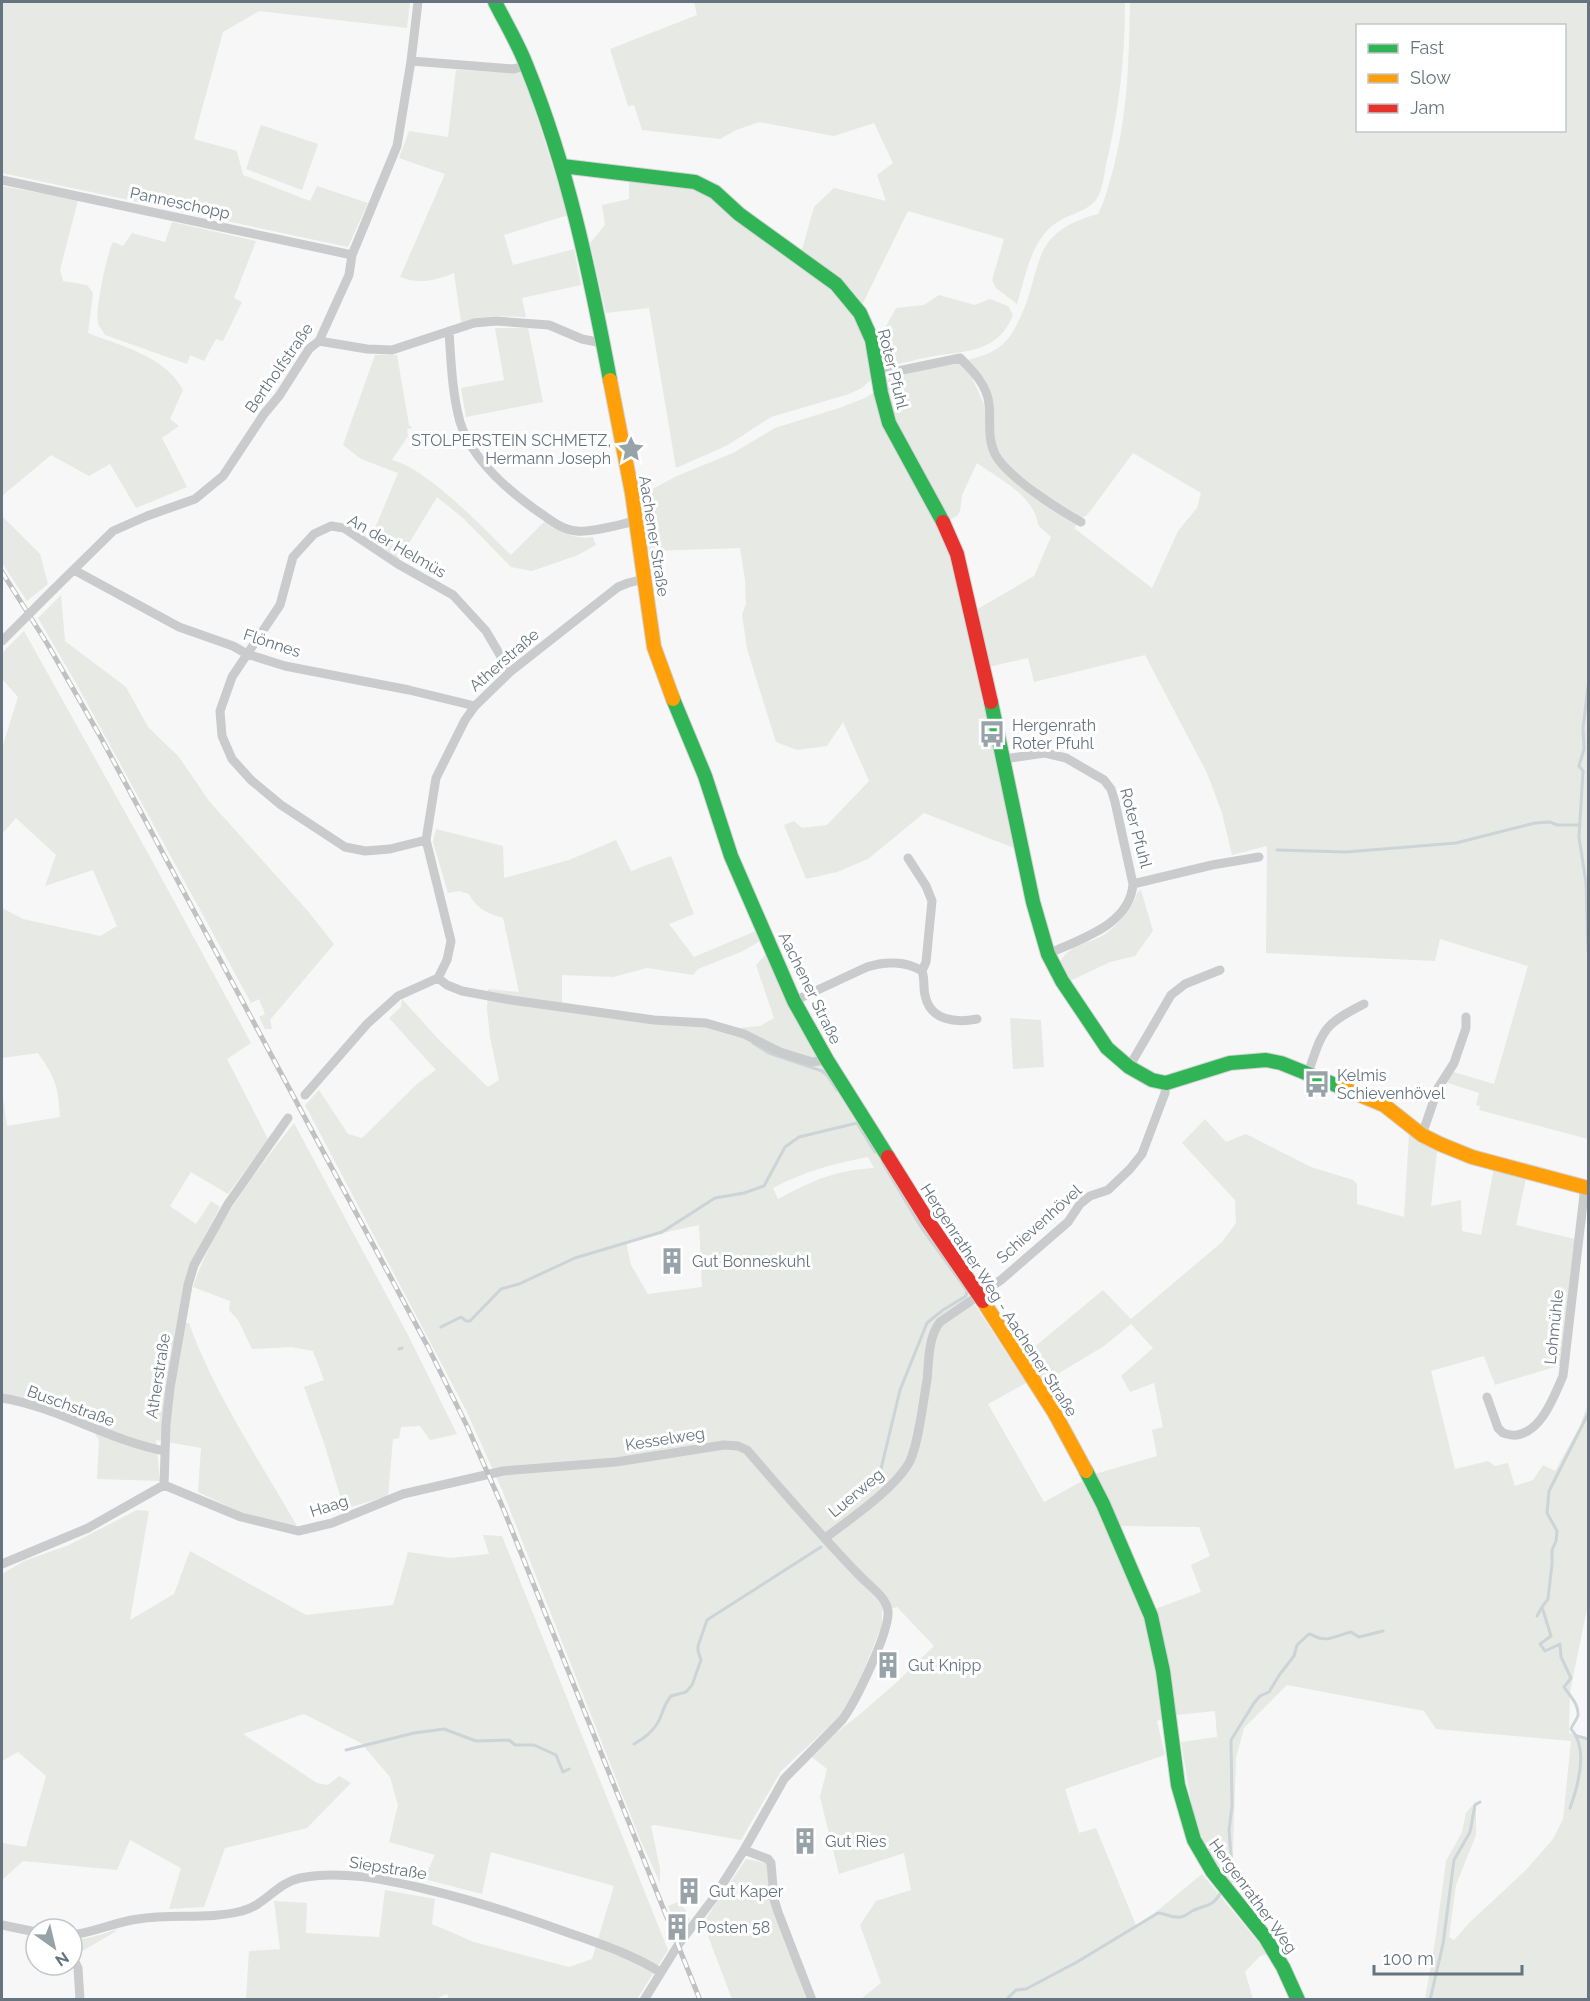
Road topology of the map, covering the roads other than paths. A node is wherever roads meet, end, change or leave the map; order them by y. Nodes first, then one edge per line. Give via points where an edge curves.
1 (418, 2) edge
2 (495, 2) edge
3 (411, 61) junction
4 (527, 66) junction
5 (562, 166) junction
6 (2, 180) edge
7 (352, 255) junction
8 (449, 331) junction
9 (319, 341) junction
10 (602, 344) junction
11 (879, 375) junction
12 (636, 521) junction
13 (1081, 522) dead end
14 (74, 570) junction
15 (644, 579) junction
16 (2, 641) edge
17 (247, 654) junction
18 (510, 672) junction
19 (475, 706) junction
20 (1004, 759) junction
21 (426, 840) junction
22 (1259, 857) dead end
23 (908, 858) dead end
24 (1133, 884) junction
25 (1048, 954) junction
26 (1220, 970) dead end
27 (922, 971) junction
28 (438, 978) junction
29 (794, 1001) junction
30 (1364, 1004) dead end
31 (1466, 1017) dead end
32 (977, 1019) dead end
33 (827, 1059) junction
34 (1129, 1067) junction
35 (1308, 1073) junction
36 (1166, 1083) junction
37 (305, 1095) dead end
38 (288, 1118) dead end
39 (1422, 1135) junction
40 (1587, 1187) edge
41 (980, 1296) junction
42 (1487, 1397) dead end
43 (2, 1398) edge
44 (165, 1451) junction
45 (470, 1479) joint
46 (164, 1485) junction
47 (825, 1538) junction
48 (2, 1564) edge
49 (1177, 1775) joint
50 (744, 1850) junction
51 (2, 1925) edge
52 (24, 1930) edge
53 (84, 1934) edge
54 (660, 1972) junction
55 (79, 1977) edge
56 (80, 2000) edge
57 (644, 2000) edge
58 (812, 2000) edge
59 (1298, 2000) edge

1 - 3 street, Bertholfstraße
2 - 4 street, Aachener Straße
3 - 4 street via 513,69
3 - 7 street, Bertholfstraße via 397,146
4 - 5 street, Aachener Straße
5 - 10 street, Aachener Straße via 591,280
5 - 11 street, Roter Pfuhl via 695,182 715,192 739,214 837,284 866,326
6 - 7 street, Panneschopp
7 - 9 street, Bertholfstraße via 349,275
8 - 9 street via 392,350
8 - 10 street via 496,321 538,323
8 - 12 street via 460,422 481,460 518,497 563,528 579,532
9 - 14 street, Bertholfstraße via 309,349 223,476 195,499 113,531
10 - 12 street, Aachener Straße
11 - 13 street via 960,358 986,392 990,436 1000,462
11 - 20 street, Roter Pfuhl via 890,423 942,518 957,554
12 - 15 street, Aachener Straße
14 - 16 street, Bertholfstraße, bridge
14 - 17 street, Flönnes via 179,627
15 - 18 street, Atherstraße via 618,587
15 - 29 street, Aachener Straße via 654,647 665,680 705,776 731,855
17 - 18 street, An der Helmüs via 280,605 294,557 314,534 331,526 344,528 453,596 486,631
17 - 19 street, Flönnes via 285,666
17 - 21 street, An der Helmüs via 232,677 220,711 222,736 232,759 251,780 345,848 390,849
18 - 19 street, Atherstraße
19 - 21 street, Atherstraße via 436,778
20 - 24 street, Roter Pfuhl via 1045,753 1066,758 1104,780 1115,802
20 - 25 street, Roter Pfuhl via 1033,902
21 - 28 street, Atherstraße via 451,941
22 - 24 street, Roter Pfuhl
23 - 27 street via 932,901
24 - 25 street, Roter Pfuhl via 1128,902 1105,928
25 - 34 street, Roter Pfuhl via 1096,1035
26 - 34 street via 1185,984 1171,995
27 - 29 street via 900,963 877,964
27 - 32 street via 925,997 937,1015 961,1022
28 - 33 street via 462,991 511,1000 654,1020 706,1023 812,1062
28 - 37 street via 398,996 367,1024
29 - 33 street, Aachener Straße
30 - 35 street via 1326,1028
31 - 39 street via 1454,1063 1438,1088
33 - 41 street, Hergenrather Weg - Aachener Straße via 928,1221
34 - 36 street
35 - 36 street via 1281,1063 1249,1060
35 - 39 street via 1384,1105
36 - 41 street, Schievenhövel via 1142,1154 1130,1169 1108,1190 1080,1204 1068,1222
38 - 44 street, Atherstraße via 228,1204 194,1265 170,1388
39 - 40 street via 1472,1157
40 - 42 street, Lohmühle via 1563,1376 1552,1400 1534,1427 1516,1435 1498,1428
41 - 47 street, Luerweg via 934,1329 914,1448 904,1470
41 - 49 street, Hergenrather Weg - Aachener Straße via 1059,1422 1103,1504 1151,1616 1162,1657
43 - 44 street, Buschstraße via 139,1446
44 - 46 street, Atherstraße
45 - 46 street, Haag via 403,1494 332,1523 298,1531 242,1517
45 - 47 street, Kesselweg via 503,1471 616,1462 738,1446 747,1450
46 - 48 street via 88,1528
47 - 50 street, Luerweg via 881,1596 888,1611 885,1629 851,1709 784,1779
49 - 59 street, Hergenrather Weg via 1187,1823 1199,1851 1272,1945
50 - 54 street, Luerweg
50 - 58 street via 771,1863 776,1905
51 - 52 street
53 - 54 street, Siepstraße via 138,1918 244,1911 280,1885 299,1878 355,1875 508,1911 627,1954
54 - 57 street, Luerweg
55 - 56 street

